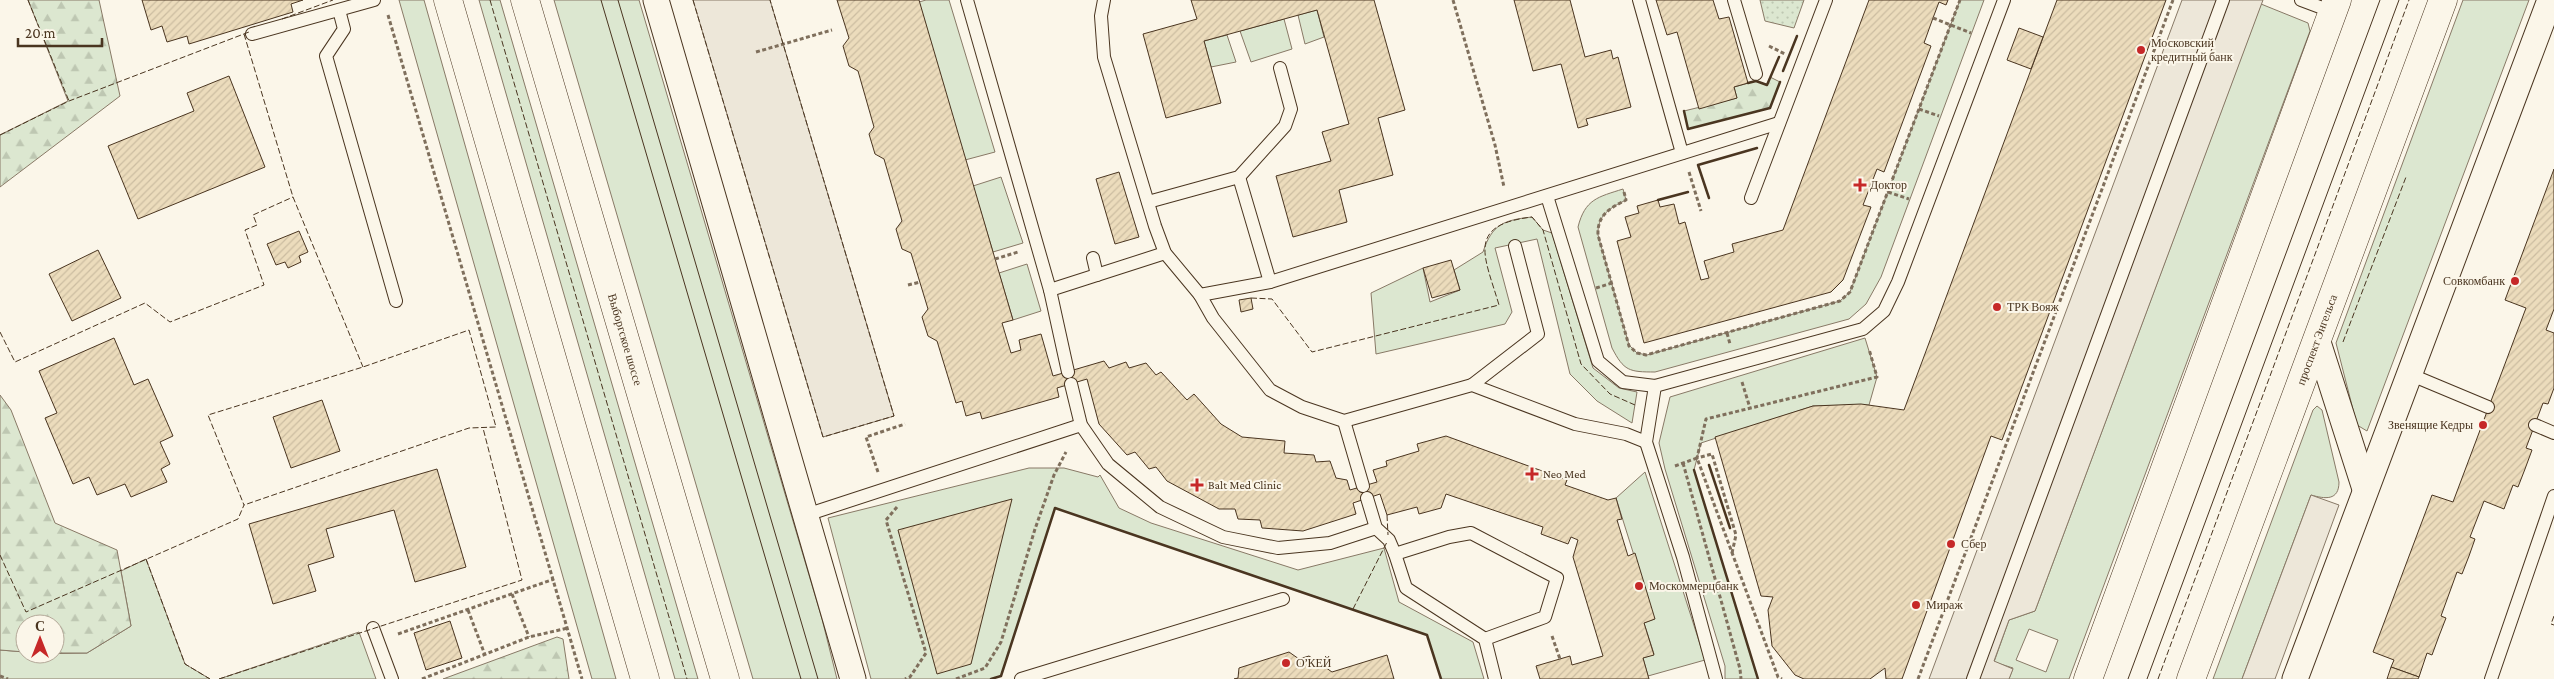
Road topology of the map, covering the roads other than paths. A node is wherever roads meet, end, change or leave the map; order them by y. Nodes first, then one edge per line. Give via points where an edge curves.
1 (374, 0) edge
2 (448, 0) edge
3 (525, 0) edge
4 (656, 0) edge
5 (967, 0) edge
6 (1104, 0) edge
7 (1639, 0) edge
8 (1734, 0) edge
9 (1826, 0) edge
10 (2004, 0) edge
11 (2223, 0) edge
12 (2301, 0) edge
13 (2443, 0) edge
14 (2335, 6) edge
15 (339, 10) junction
16 (2549, 17) edge
17 (252, 34) dead end
18 (1280, 68) dead end
19 (1756, 74) dead end
20 (1779, 123) junction
21 (1682, 152) junction
22 (1239, 177) junction
23 (1547, 196) junction
24 (1751, 198) dead end
25 (1148, 202) junction
26 (1515, 246) dead end
27 (1165, 253) junction
28 (1093, 258) dead end
29 (1097, 275) junction
30 (1270, 282) junction
31 (1050, 290) junction
32 (1200, 295) junction
33 (396, 302) dead end
34 (2317, 339) junction
35 (2409, 374) junction
36 (1472, 386) junction
37 (1655, 386) junction
38 (2488, 407) dead end
39 (1344, 421) junction
40 (1080, 425) junction
41 (2535, 425) dead end
42 (2554, 433) edge
43 (1646, 442) junction
44 (2366, 489) junction
45 (2554, 496) edge
46 (806, 515) junction
47 (1376, 528) junction
48 (1395, 554) junction
49 (1283, 599) dead end
50 (373, 628) dead end
51 (1485, 639) junction
52 (2493, 673) edge
53 (392, 679) edge
54 (645, 679) edge
55 (725, 679) edge
56 (853, 679) edge
57 (1021, 679) edge
58 (1495, 679) edge
59 (1716, 679) edge
60 (1974, 679) edge
61 (2088, 679) edge
62 (2191, 679) edge
63 (2295, 679) edge
64 (2501, 679) edge

1 - 15 lane
2 - 54 main road
3 - 55 main road, Выборгское шоссе
4 - 46 street
5 - 31 lane
6 - 25 lane via 1104,56
7 - 21 lane
8 - 19 lane
9 - 20 lane
10 - 37 lane via 1898,282 1884,311 1862,329
11 - 60 lane
12 - 14 lane
13 - 34 main road, проспект Энгельса
14 - 61 main road
15 - 17 lane
15 - 33 lane via 344,29 326,56
16 - 35 street
18 - 22 lane via 1291,109 1285,126
20 - 21 lane
20 - 24 lane
21 - 23 lane
22 - 25 lane
22 - 30 lane
23 - 30 lane
23 - 37 lane via 1598,361 1624,382
25 - 27 lane
26 - 36 lane via 1538,334
27 - 29 lane
27 - 32 lane
28 - 29 lane
29 - 31 lane
30 - 32 lane
31 - 40 lane
32 - 39 lane via 1213,318 1270,390 1302,407
34 - 44 street
34 - 62 main road, проспект Энгельса
35 - 38 lane
35 - 44 street
36 - 39 lane
36 - 43 lane via 1575,424 1626,434
37 - 43 lane
39 - 47 lane
40 - 46 lane
40 - 47 lane via 1108,464 1160,507 1223,537 1278,548 1330,543
41 - 42 lane
43 - 59 lane via 1683,557
44 - 63 street
45 - 52 lane
46 - 56 street
47 - 48 lane via 1388,540
48 - 51 lane via 1406,588
48 - 51 lane via 1471,533 1557,578 1546,617
49 - 57 lane
50 - 53 lane
51 - 58 lane
52 - 64 lane

